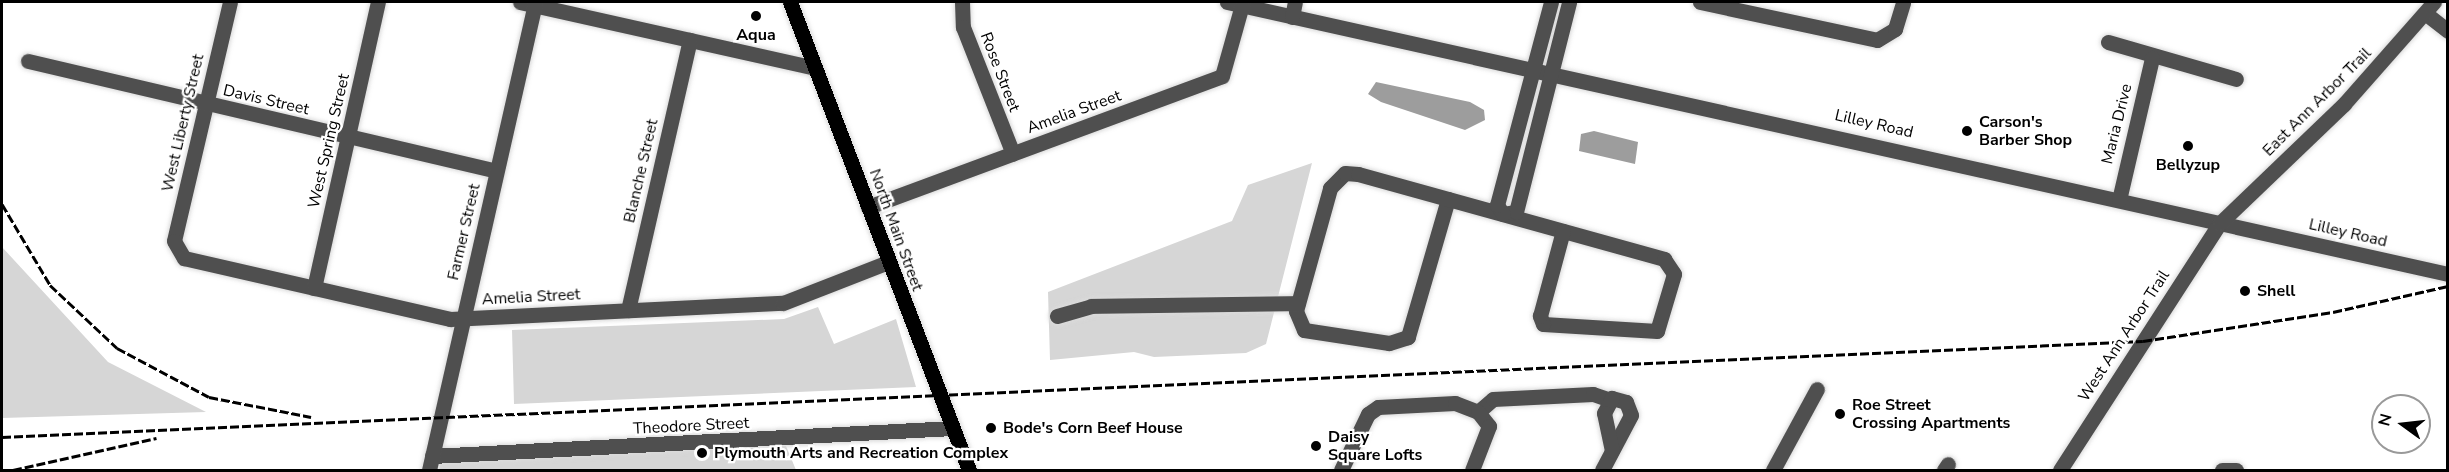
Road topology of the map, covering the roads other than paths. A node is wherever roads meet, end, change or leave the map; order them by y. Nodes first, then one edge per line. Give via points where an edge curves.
1 (230, 2) edge
2 (378, 2) edge
3 (790, 2) edge
4 (962, 2) edge
5 (1551, 2) edge
6 (1569, 2) edge
7 (1708, 2) edge
8 (1903, 2) edge
9 (530, 3) edge
10 (1234, 3) edge
11 (2430, 7) edge
12 (1293, 9) edge
13 (2448, 20) edge
14 (2448, 31) edge
15 (690, 40) junction
16 (2108, 42) dead end
17 (2152, 58) junction
18 (28, 61) dead end
19 (815, 68) junction
20 (1533, 68) junction
21 (1551, 72) junction
22 (2236, 79) dead end
23 (205, 105) junction
24 (348, 138) junction
25 (1013, 154) junction
26 (496, 171) junction
27 (1448, 199) junction
28 (2119, 200) junction
29 (868, 207) junction
30 (1503, 214) junction
31 (2220, 223) junction
32 (1563, 231) junction
33 (176, 252) joint
34 (888, 262) junction
35 (2448, 274) edge
36 (314, 288) junction
37 (1298, 303) junction
38 (628, 310) junction
39 (1057, 316) dead end
40 (463, 318) junction
41 (1817, 388) dead end
42 (1610, 400) junction
43 (1478, 412) junction
44 (952, 428) junction
45 (1612, 450) junction
46 (430, 463) edge
47 (2223, 470) edge
48 (969, 471) edge
49 (1341, 471) edge
50 (1472, 471) edge
51 (1602, 471) edge
52 (1773, 471) edge
53 (2060, 471) edge
54 (2236, 471) edge

1 - 23 street, West Liberty Street
2 - 24 street, West Spring Street
3 - 19 main road, North Main Street
4 - 25 street, Rose Street via 963,27
5 - 20 street
6 - 21 street
7 - 8 street via 1877,40 1895,29
9 - 15 street
9 - 26 street, Farmer Street
10 - 12 street, Lilley Road
10 - 25 street, Amelia Street via 1225,74
11 - 13 street
11 - 14 street
11 - 31 street, East Ann Arbor Trail via 2344,104
12 - 20 street, Lilley Road
15 - 19 street
15 - 38 street, Blanche Street
16 - 17 street
17 - 22 street
17 - 28 street, Maria Drive
18 - 23 street, Davis Street
19 - 29 main road, North Main Street
20 - 21 street, Lilley Road
20 - 30 street via 1497,205
21 - 28 street, Lilley Road
21 - 30 street via 1516,212
23 - 24 street, Davis Street
23 - 33 street, West Liberty Street
24 - 26 street, Davis Street
24 - 36 street, West Spring Street
25 - 29 street, Amelia Street
26 - 40 street, Farmer Street
27 - 30 street
27 - 37 street via 1358,174 1336,177
27 - 37 street via 1408,337 1389,343 1304,330 1297,322
28 - 31 street, Lilley Road
29 - 34 main road, North Main Street
30 - 32 street
31 - 35 street, Lilley Road
31 - 53 street, West Ann Arbor Trail
32 - 32 street via 1672,264 1674,274 1657,331 1543,324 1540,316
33 - 36 street, Amelia Street
34 - 38 street, Amelia Street via 783,303
34 - 44 main road, North Main Street
36 - 40 street, Amelia Street
37 - 39 street via 1091,306
38 - 40 street, Amelia Street
40 - 46 street, Farmer Street
41 - 52 street
42 - 43 street via 1593,394 1493,399
42 - 45 street via 1604,413
42 - 45 street via 1619,399 1631,408 1628,426
43 - 49 street via 1455,403 1378,407 1368,414
43 - 50 street via 1489,426
44 - 46 street, Theodore Street
44 - 48 main road, North Main Street
45 - 51 street
47 - 54 street

